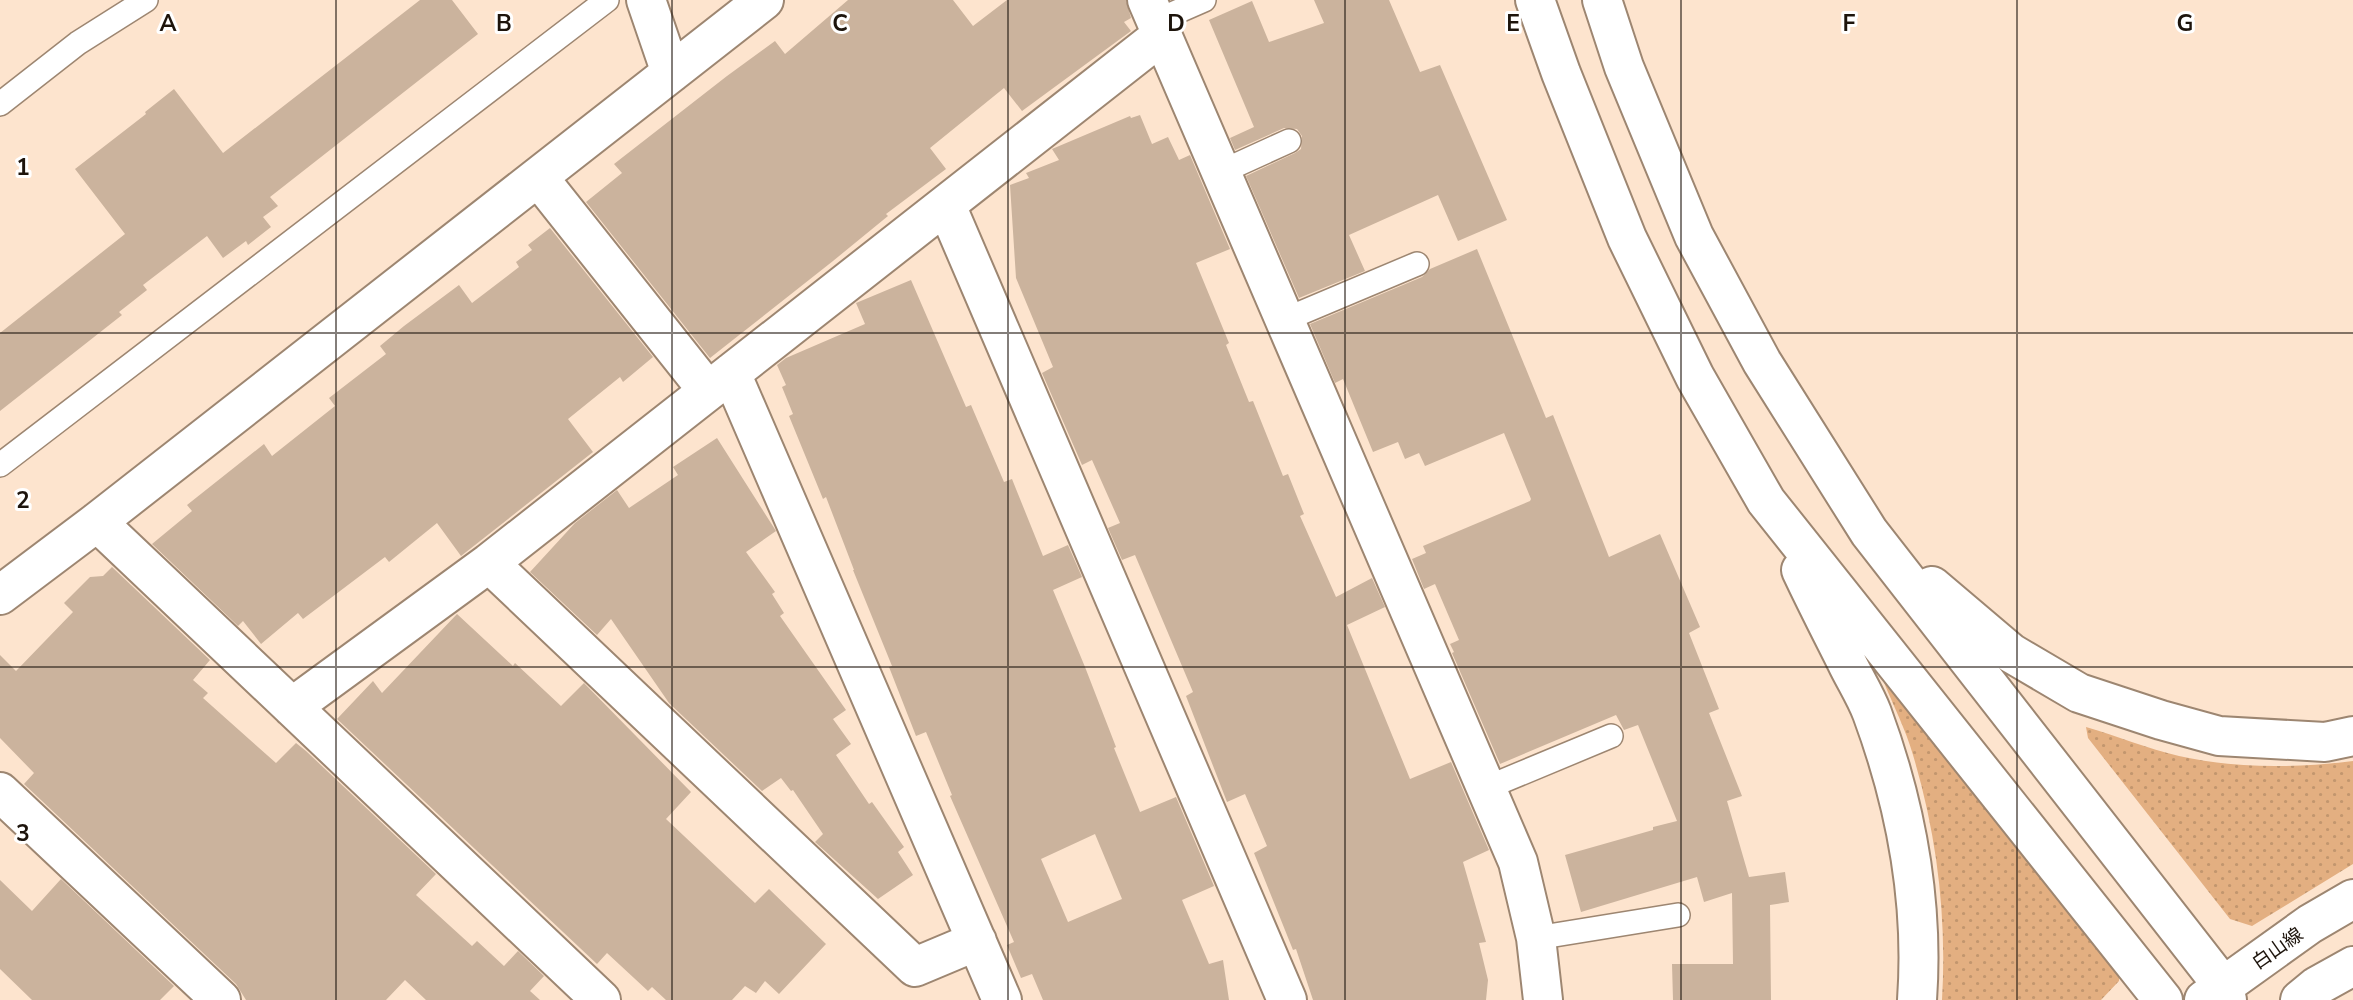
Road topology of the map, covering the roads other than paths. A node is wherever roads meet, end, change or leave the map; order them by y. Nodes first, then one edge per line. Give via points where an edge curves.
1 (146, 0) edge
2 (607, 0) edge
3 (646, 0) edge
4 (764, 0) edge
5 (1204, 0) edge
6 (1535, 0) edge
7 (1602, 0) edge
8 (1155, 19) edge
9 (671, 72) junction
10 (0, 104) edge
11 (1289, 141) dead end
12 (1221, 172) junction
13 (538, 177) junction
14 (946, 205) junction
15 (1417, 264) dead end
16 (1284, 320) junction
17 (720, 382) junction
18 (0, 465) edge
19 (1766, 501) junction
20 (97, 522) junction
21 (1869, 532) junction
22 (488, 563) junction
23 (0, 595) edge
24 (292, 707) junction
25 (1611, 736) dead end
26 (2353, 736) edge
27 (1486, 788) junction
28 (0, 792) edge
29 (2353, 899) edge
30 (1678, 915) dead end
31 (1536, 938) junction
32 (977, 941) junction
33 (2353, 966) edge
34 (2218, 995) edge
35 (221, 1000) edge
36 (601, 1000) edge
37 (1002, 1000) edge
38 (1287, 1000) edge
39 (1543, 1000) edge
40 (1917, 1000) edge
41 (2163, 1000) edge
42 (2300, 1000) edge

1 - 10 lane via 78,43
2 - 18 lane
3 - 9 street
4 - 9 street
5 - 8 lane
6 - 19 street via 1627,238 1695,377
7 - 21 street via 1694,236 1762,362
8 - 12 street
8 - 14 street
9 - 13 street
11 - 12 lane
12 - 16 street
13 - 17 street
13 - 20 street
14 - 17 street
14 - 38 street
15 - 16 lane
16 - 27 street
17 - 22 street
17 - 32 street
19 - 40 street via 1871,711 1901,805 1917,916
19 - 41 street
20 - 23 street
20 - 24 street
21 - 26 street via 2011,653 2079,693 2219,736 2325,742
21 - 34 street
22 - 24 street
22 - 32 street via 915,967
24 - 36 street
25 - 27 lane
27 - 31 street via 1518,862
28 - 35 street
29 - 34 street, 白山線 via 2310,925
30 - 31 lane
31 - 39 street
32 - 37 street
33 - 42 street

